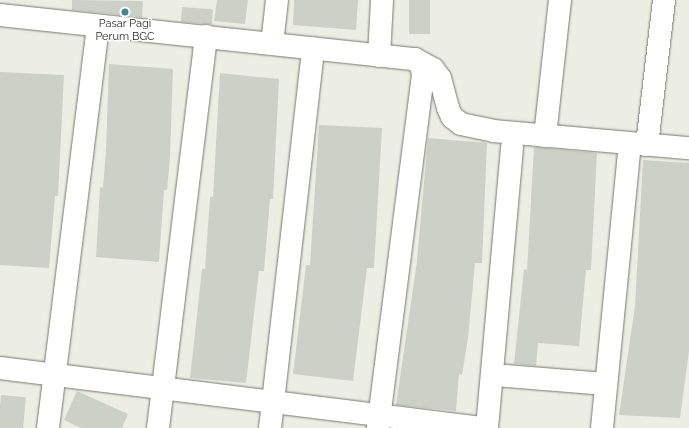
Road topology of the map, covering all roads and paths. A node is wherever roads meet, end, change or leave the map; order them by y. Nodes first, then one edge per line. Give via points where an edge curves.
1 (1, 0) edge
2 (277, 0) edge
3 (382, 0) edge
4 (560, 0) edge
5 (664, 0) edge
6 (0, 11) edge
7 (0, 16) edge
8 (98, 26) junction
9 (206, 36) junction
10 (272, 44) junction
11 (313, 48) junction
12 (378, 56) junction
13 (415, 59) junction
14 (545, 136) junction
15 (512, 146) dead end
16 (689, 148) edge
17 (638, 150) junction
18 (0, 368) edge
19 (493, 375) junction
20 (55, 376) junction
21 (606, 384) junction
22 (163, 389) junction
23 (273, 403) junction
24 (379, 422) edge
25 (48, 428) edge
26 (158, 428) edge
27 (270, 428) edge
28 (479, 428) edge
29 (487, 428) edge
30 (602, 428) edge

1 - 6 street
2 - 10 street
3 - 12 street
4 - 14 street
5 - 17 street
7 - 8 street
8 - 9 street
8 - 20 street
9 - 10 street
9 - 22 street
10 - 11 street
11 - 12 street
11 - 23 street
12 - 13 street
13 - 14 street via 433,69 440,78 452,117 461,124 493,131
13 - 24 street via 421,66 423,75
14 - 17 street
15 - 19 street
16 - 17 street
17 - 21 street
18 - 20 street
19 - 21 street
19 - 29 street
20 - 22 street
20 - 25 street
21 - 30 street
22 - 23 street
22 - 26 street
23 - 24 street
23 - 27 street
24 - 28 street

